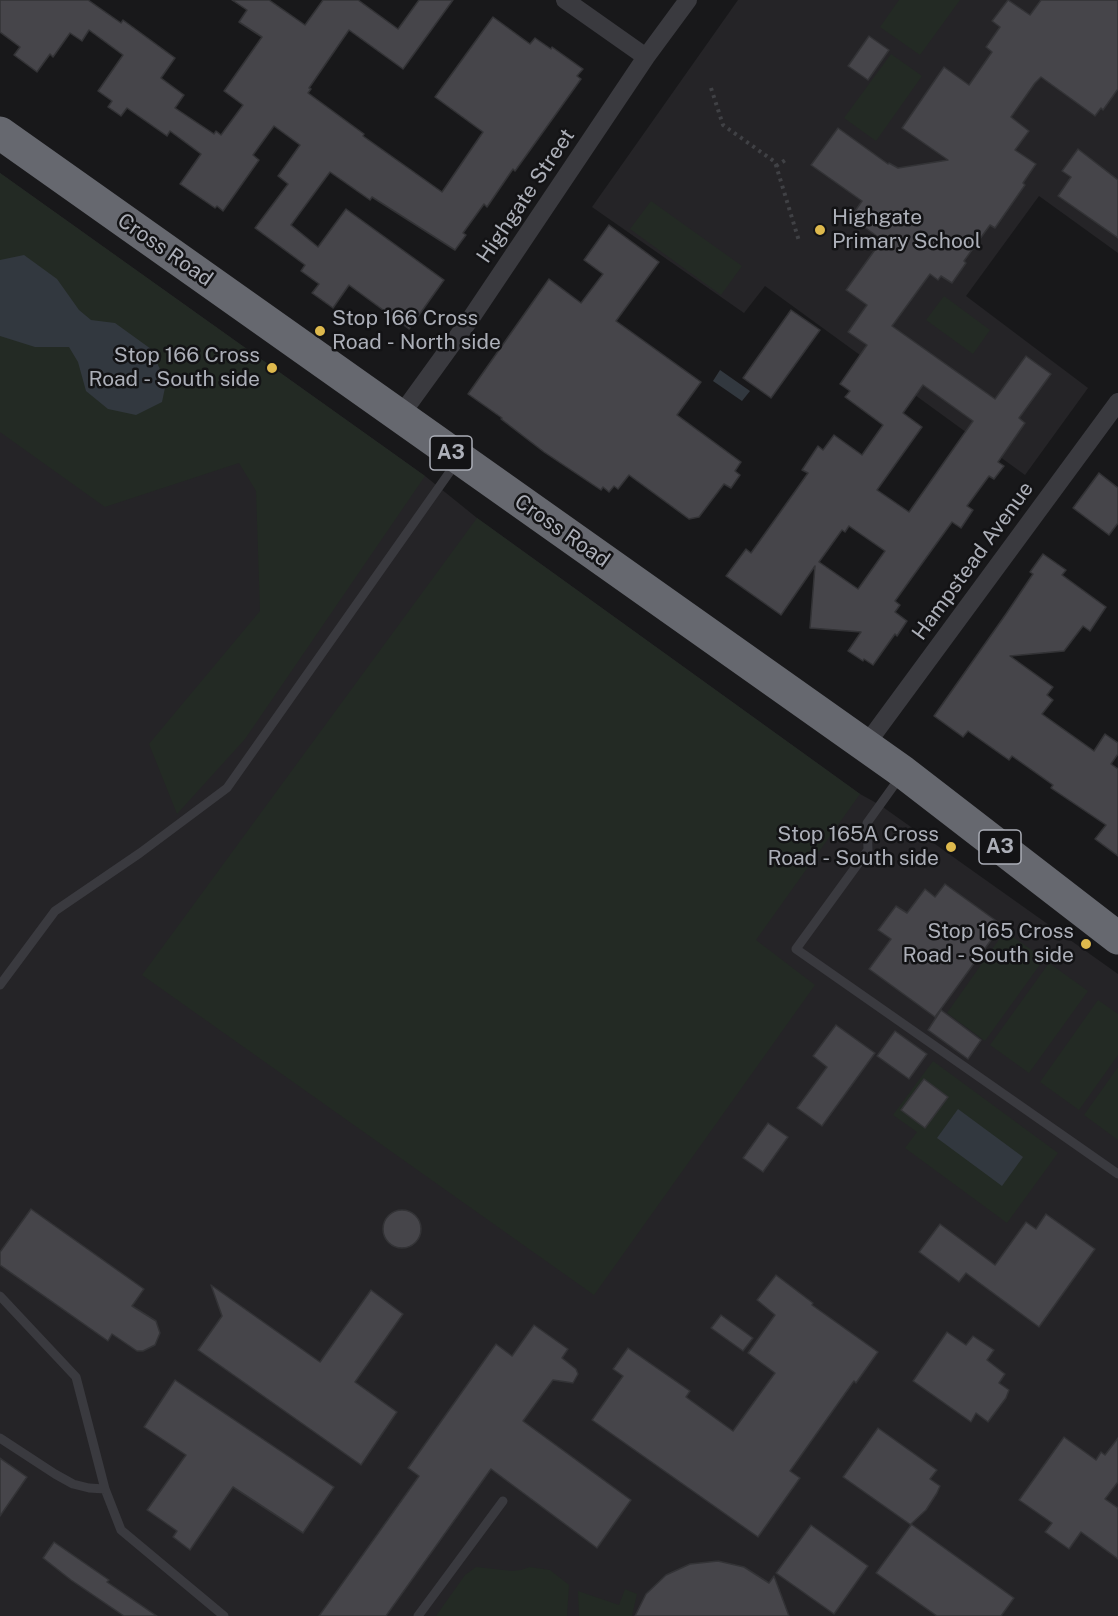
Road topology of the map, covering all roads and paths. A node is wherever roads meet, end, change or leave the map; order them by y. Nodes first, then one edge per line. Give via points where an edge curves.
1 (565, 0) edge
2 (688, 0) edge
3 (646, 57) junction
4 (711, 87) dead end
5 (0, 133) edge
6 (787, 159) dead end
7 (776, 166) junction
8 (799, 241) dead end
9 (1116, 408) edge
10 (400, 416) junction
11 (459, 458) junction
12 (865, 746) junction
13 (903, 772) junction
14 (1118, 938) edge
15 (0, 985) edge
16 (1118, 1174) edge
17 (0, 1296) edge
18 (0, 1438) edge
19 (105, 1489) junction
20 (503, 1502) dead end
21 (224, 1616) edge
22 (418, 1616) edge

1 - 3 street
2 - 3 street, Highgate Street
3 - 10 street, Highgate Street via 471,318
4 - 7 path via 723,124
5 - 10 highway, Cross Road / A3
6 - 7 path
7 - 8 path
9 - 12 street, Hampstead Avenue
10 - 11 highway, Cross Road / A3
11 - 12 highway, Cross Road / A3
11 - 15 lane via 227,788 55,911
12 - 13 highway, Cross Road / A3
13 - 14 highway, Cross Road / A3
13 - 16 lane via 867,823 868,850 796,949
17 - 19 lane via 76,1377
18 - 19 lane via 73,1484
19 - 21 lane via 121,1530
20 - 22 lane

